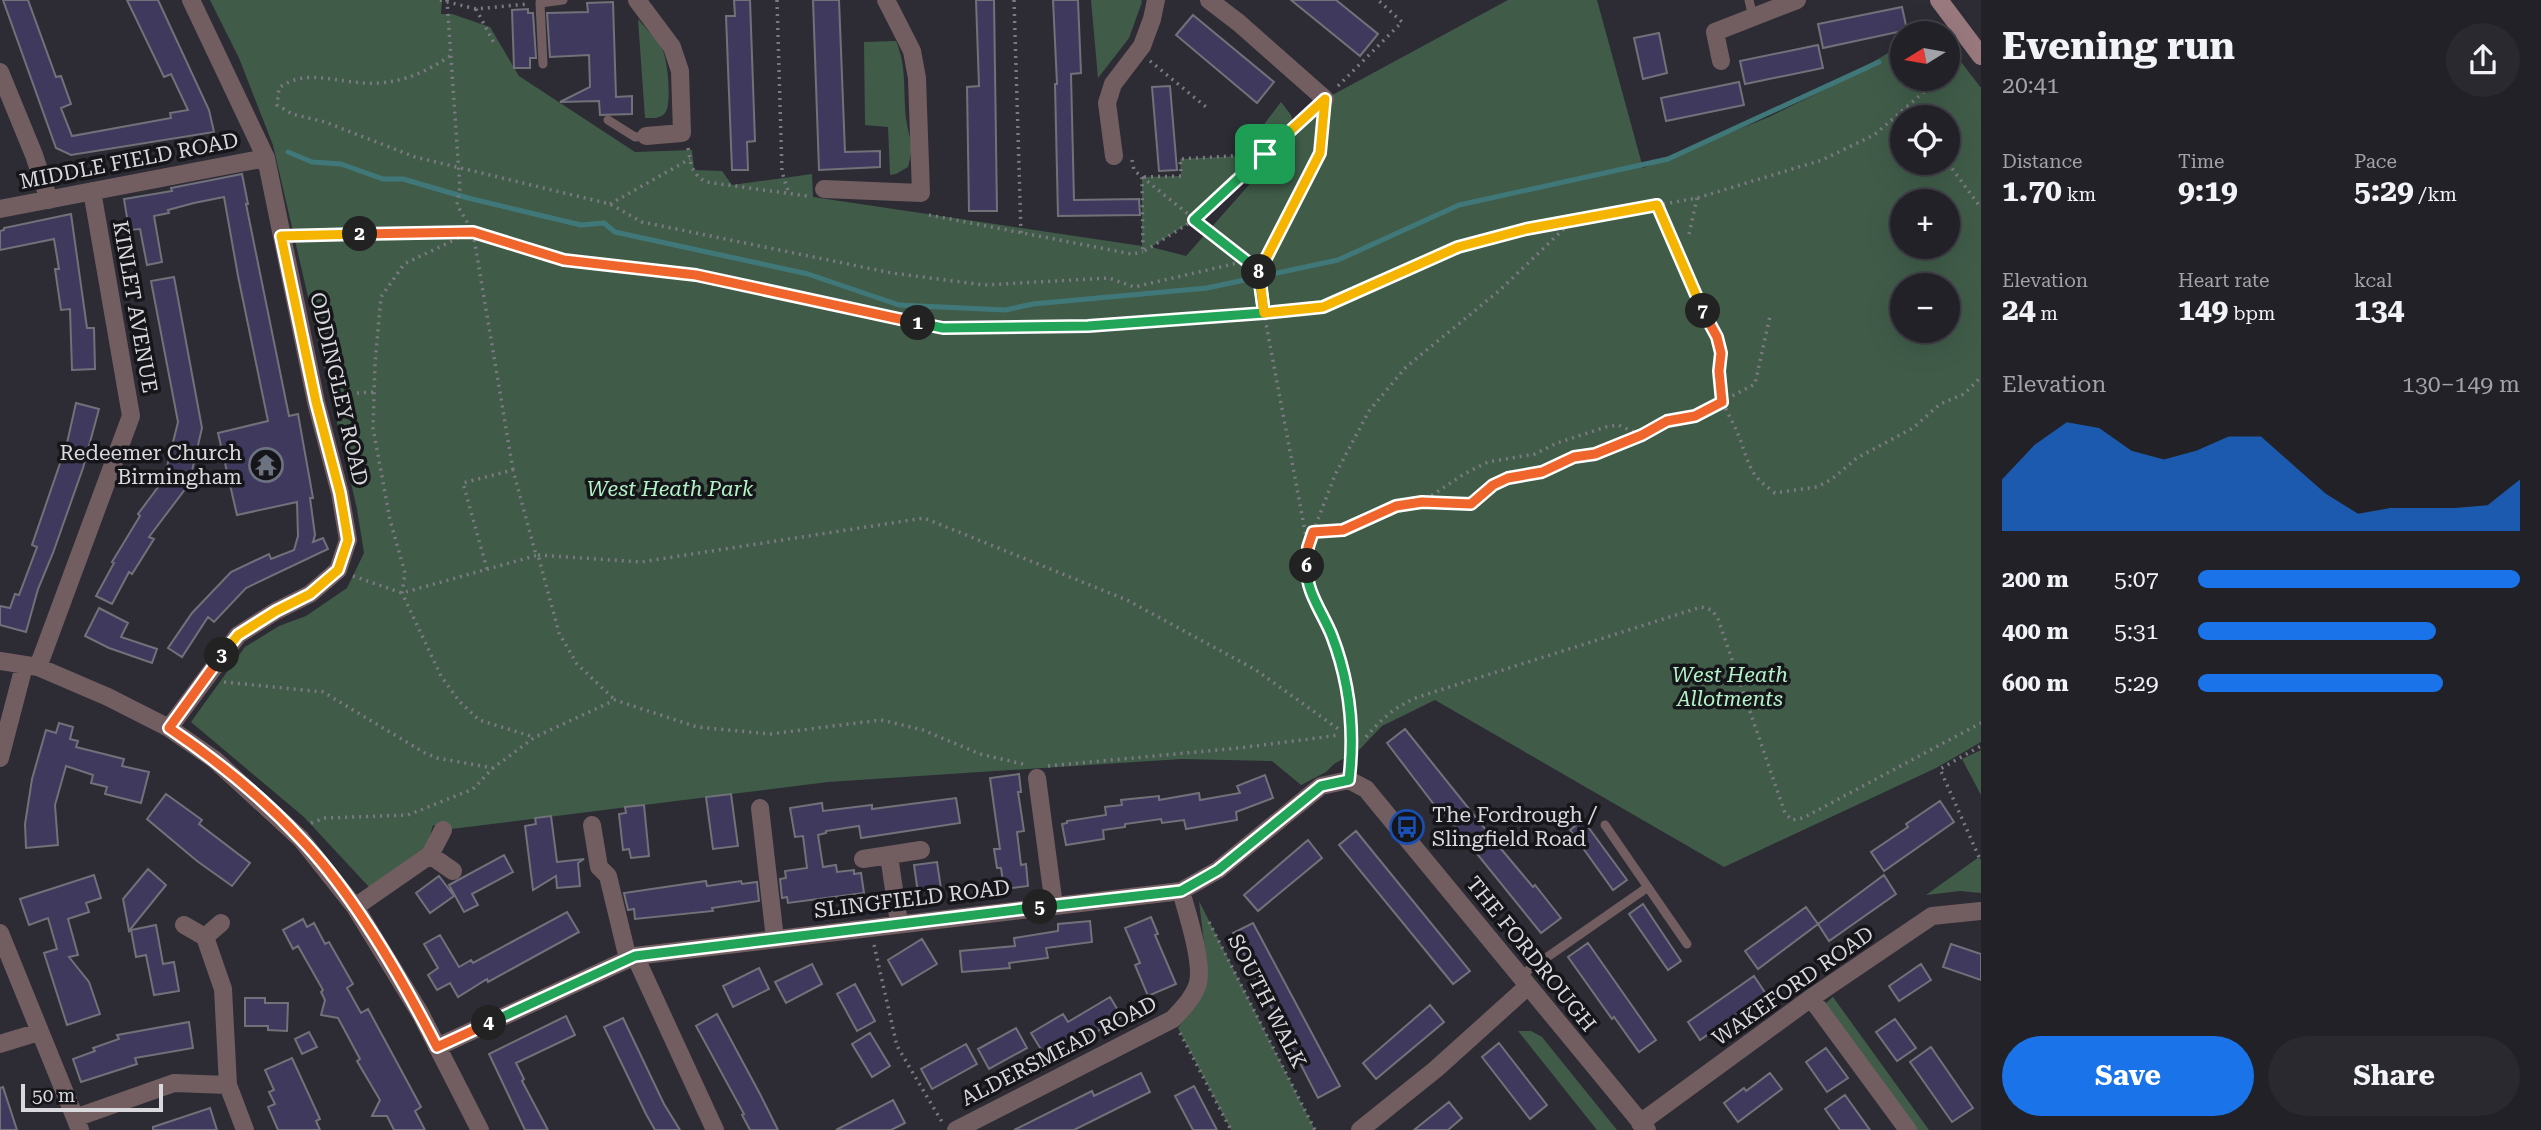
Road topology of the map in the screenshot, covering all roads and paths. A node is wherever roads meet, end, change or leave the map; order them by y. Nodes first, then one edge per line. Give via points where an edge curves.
1 (191, 0) edge
2 (440, 0) edge
3 (563, 0) edge
4 (637, 0) edge
5 (777, 0) edge
6 (886, 0) edge
7 (1014, 0) edge
8 (1156, 0) edge
9 (1209, 0) edge
10 (1378, 0) edge
11 (1797, 0) edge
12 (1938, 0) edge
13 (447, 1) edge
14 (540, 3) junction
15 (476, 9) junction
16 (1751, 9) edge
17 (494, 43) dead end
18 (1978, 45) edge
19 (1138, 51) junction
20 (450, 56) junction
21 (1721, 61) dead end
22 (543, 64) dead end
23 (0, 72) edge
24 (1925, 91) edge
25 (1325, 99) junction
26 (1909, 105) edge
27 (1206, 107) dead end
28 (608, 120) dead end
29 (1890, 121) edge
30 (682, 134) junction
31 (646, 136) joint
32 (1265, 154) junction
33 (1114, 156) joint
34 (266, 158) junction
35 (690, 159) junction
36 (459, 169) junction
37 (1957, 175) edge
38 (1142, 177) junction
39 (824, 189) joint
40 (92, 191) junction
41 (789, 194) junction
42 (1697, 198) junction
43 (49, 200) junction
44 (610, 204) junction
45 (1657, 205) junction
46 (1981, 208) edge
47 (0, 209) edge
48 (929, 215) dead end
49 (1194, 220) junction
50 (1573, 220) junction
51 (473, 232) junction
52 (1021, 233) junction
53 (1689, 234) dead end
54 (281, 236) junction
55 (1143, 252) junction
56 (1246, 261) junction
57 (1258, 270) junction
58 (1264, 313) junction
59 (1770, 316) dead end
60 (1981, 377) edge
61 (374, 392) junction
62 (357, 393) dead end
63 (1722, 402) junction
64 (1642, 435) junction
65 (513, 470) junction
66 (1422, 502) junction
67 (1313, 532) junction
68 (1308, 547) junction
69 (537, 555) junction
70 (487, 569) junction
71 (338, 570) junction
72 (402, 593) junction
73 (0, 661) edge
74 (31, 666) junction
75 (204, 680) junction
76 (615, 700) junction
77 (1981, 723) edge
78 (169, 728) junction
79 (1353, 736) joint
80 (535, 737) junction
81 (1981, 746) edge
82 (1352, 754) junction
83 (0, 758) edge
84 (493, 768) junction
85 (1039, 770) junction
86 (1349, 780) junction
87 (760, 808) dead end
88 (592, 825) dead end
89 (1605, 825) dead end
90 (443, 830) dead end
91 (293, 831) junction
92 (921, 850) dead end
93 (430, 855) junction
94 (889, 856) junction
95 (1979, 857) dead end
96 (863, 859) dead end
97 (453, 871) dead end
98 (1648, 887) junction
99 (1181, 891) junction
100 (355, 906) junction
101 (1054, 906) junction
102 (1981, 911) edge
103 (1205, 913) dead end
104 (221, 923) dead end
105 (899, 923) junction
106 (184, 925) dead end
107 (870, 927) junction
108 (0, 933) edge
109 (205, 937) junction
110 (775, 939) junction
111 (1687, 944) dead end
112 (632, 958) junction
113 (1523, 981) junction
114 (1811, 998) junction
115 (1173, 1019) junction
116 (39, 1032) junction
117 (0, 1044) edge
118 (437, 1047) junction
119 (228, 1085) junction
120 (77, 1124) edge
121 (1644, 1127) edge
122 (245, 1130) edge
123 (481, 1130) edge
124 (715, 1130) edge
125 (947, 1130) edge
126 (956, 1130) edge
127 (1231, 1130) edge
128 (1315, 1130) edge
129 (1360, 1130) edge
130 (1908, 1130) edge

1 - 34 street, ODDINGLEY ROAD
2 - 13 path
3 - 14 lane
4 - 30 street via 672,47 680,71
5 - 41 path via 782,172
6 - 39 street via 912,51 917,78 921,193
7 - 52 path
8 - 19 street
9 - 25 street
10 - 25 path via 1402,22
11 - 16 street
12 - 18 street
13 - 15 path
13 - 20 path
14 - 15 path
14 - 22 lane
15 - 17 path
16 - 21 street via 1715,32
19 - 27 path
19 - 33 street via 1113,84 1107,103
20 - 36 path
20 - 36 path via 421,74 379,83 312,76 289,80 278,88 277,105 292,114
23 - 43 street
24 - 26 path
25 - 32 path
25 - 57 path via 1320,153
28 - 31 lane via 635,137
29 - 42 path via 1874,135 1822,160
30 - 31 street
30 - 35 path
32 - 38 path via 1180,159 1181,176
32 - 49 path
33 - 38 path via 1132,159 1133,170
34 - 40 street, MIDDLE FIELD ROAD
34 - 54 street, ODDINGLEY ROAD
35 - 41 path via 697,177 706,182
35 - 44 path
36 - 44 path
36 - 51 path via 457,205
37 - 46 path
38 - 49 path
38 - 55 path
39 - 41 path via 813,197
40 - 43 street, MIDDLE FIELD ROAD
40 - 74 street, KINLET AVENUE via 131,416
42 - 45 path
42 - 53 path
43 - 47 street, MIDDLE FIELD ROAD
44 - 56 path via 642,222 892,274 984,285 1109,278 1134,287
45 - 50 path
45 - 63 path via 1717,337
48 - 52 path
49 - 55 path
49 - 56 path
50 - 58 path via 1458,247 1323,307
50 - 67 path via 1500,289 1406,367 1368,411 1335,475
51 - 54 path
51 - 58 path via 564,260 696,275 943,328 1088,326
51 - 61 path via 404,264 381,297
51 - 65 path
52 - 55 path via 1132,254
54 - 71 street, ODDINGLEY ROAD via 348,540
56 - 57 path
57 - 58 path
58 - 68 path
59 - 63 path via 1755,384
60 - 63 path via 1964,394 1940,404 1913,428 1857,458 1817,488 1784,493 1775,493 1752,471
61 - 62 path
61 - 72 path via 373,428 405,573
63 - 64 path
64 - 66 path via 1542,472 1508,478 1471,504
64 - 66 path via 1618,425 1606,427 1535,454 1488,462
65 - 69 path
65 - 70 path via 463,484
66 - 67 path via 1396,506 1343,530
67 - 68 path
68 - 79 path via 1306,580 1332,636 1348,686
69 - 70 path
69 - 76 path via 559,633 577,664
69 - 85 path via 641,562 924,518 1127,600 1256,670 1345,735
70 - 72 path
71 - 72 path
71 - 75 street via 310,594 238,635
72 - 80 path via 440,676 459,701 479,720
73 - 74 street
74 - 78 street
74 - 83 street, KINLET AVENUE
75 - 78 street
75 - 84 path via 323,692 425,753
76 - 80 path
76 - 85 path via 697,727 770,734 881,720
77 - 82 path via 1792,820 1785,813 1718,619 1712,610 1701,607 1401,704 1380,720
78 - 91 street via 215,760
79 - 82 lane
80 - 84 path
81 - 95 path via 1940,769
82 - 86 lane
84 - 91 path via 472,789 408,815 325,818
85 - 101 street
86 - 99 street, SLINGFIELD ROAD via 1321,786 1218,870
86 - 113 street, THE FORDROUGH via 1366,789
87 - 110 street
88 - 112 street via 599,867 608,876
89 - 98 lane
90 - 93 street
91 - 100 street
92 - 94 street
93 - 97 street
93 - 100 street
94 - 96 street
94 - 105 street
98 - 111 lane
98 - 113 lane
99 - 101 street, SLINGFIELD ROAD
99 - 115 street, ALDERSMEAD ROAD via 1194,937 1198,982 1189,1002
100 - 118 street
101 - 105 street, SLINGFIELD ROAD
102 - 114 street, WAKEFORD ROAD via 1932,916
103 - 128 path, SOUTH WALK
104 - 109 street
105 - 107 street, SLINGFIELD ROAD
106 - 109 street
107 - 110 street, SLINGFIELD ROAD
107 - 125 path via 897,1046
108 - 116 street
109 - 119 street via 223,989
110 - 112 street, SLINGFIELD ROAD
112 - 118 street, SLINGFIELD ROAD
112 - 124 street
113 - 121 street, THE FORDROUGH
113 - 129 street via 1436,1069
114 - 121 street, WAKEFORD ROAD
114 - 130 street
115 - 126 street, ALDERSMEAD ROAD
115 - 127 path
116 - 117 street
116 - 120 street
118 - 123 street
119 - 120 street via 174,1083
119 - 122 street

